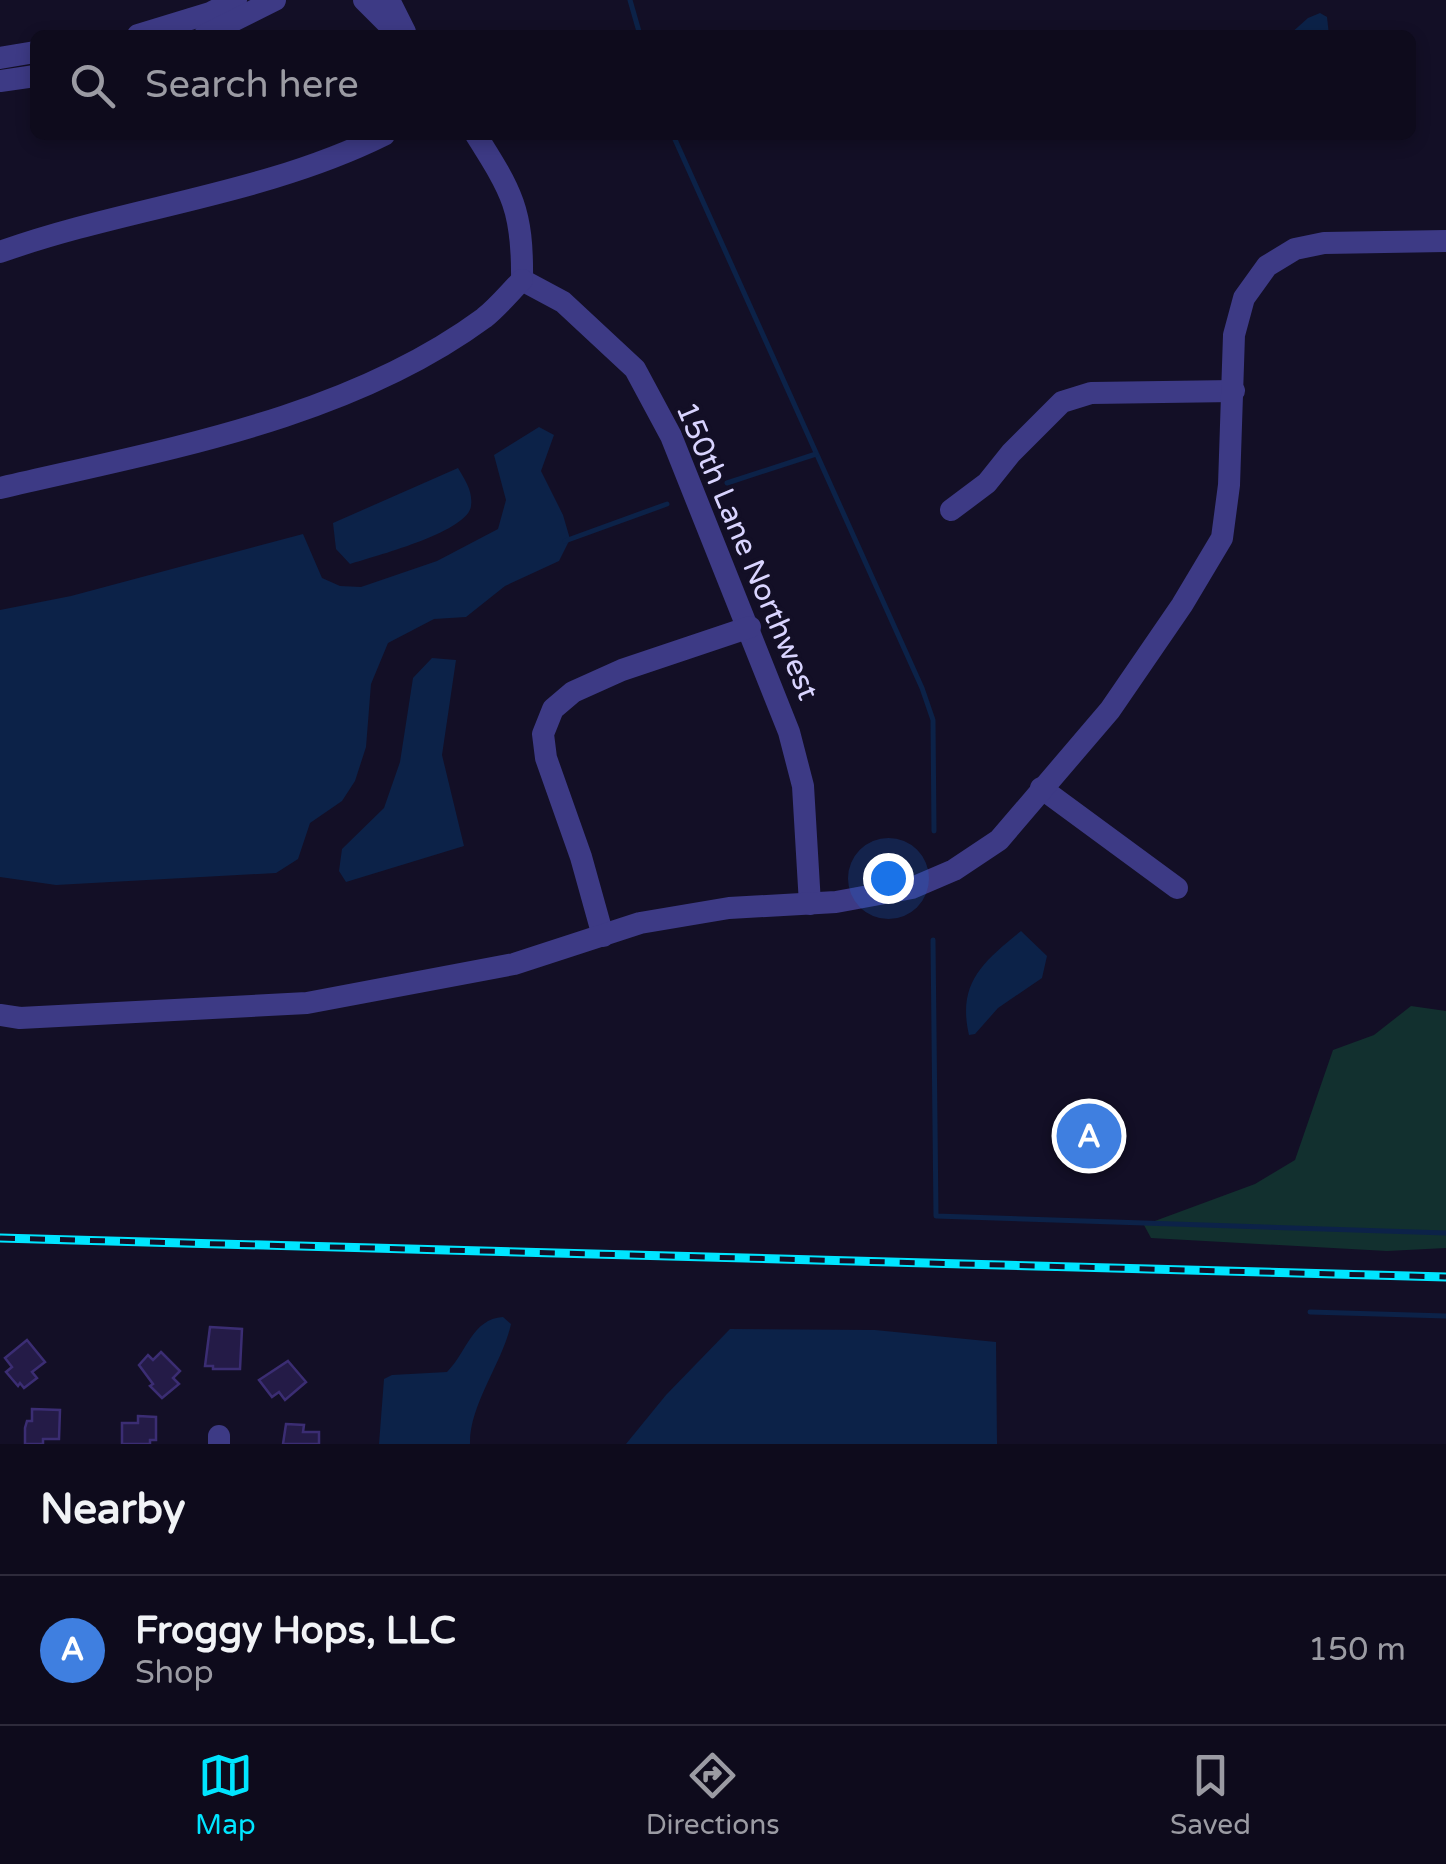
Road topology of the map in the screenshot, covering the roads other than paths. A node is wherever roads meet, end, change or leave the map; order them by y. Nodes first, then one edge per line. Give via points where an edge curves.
1 (236, 0) edge
2 (274, 0) edge
3 (364, 0) edge
4 (389, 0) edge
5 (154, 30) edge
6 (215, 30) edge
7 (401, 30) edge
8 (404, 30) edge
9 (30, 53) edge
10 (0, 58) edge
11 (30, 77) edge
12 (0, 80) edge
13 (374, 140) edge
14 (479, 140) edge
15 (1446, 241) edge
16 (0, 252) edge
17 (522, 280) junction
18 (1234, 391) junction
19 (0, 488) edge
20 (951, 510) dead end
21 (750, 626) junction
22 (1041, 788) junction
23 (1176, 888) dead end
24 (810, 904) junction
25 (604, 936) junction
26 (0, 1015) edge

1 - 5 street
2 - 6 street
3 - 7 street
4 - 8 street
9 - 10 street
11 - 12 street
13 - 16 street via 283,176
14 - 17 street via 507,184 522,227
15 - 18 street via 1324,243 1295,249 1267,266 1244,298 1234,335
17 - 19 street via 486,316 408,364 328,399 245,431
17 - 21 street, 150th Lane Northwest via 564,302 636,370 671,436
18 - 20 street via 1091,393 1062,402 987,484
18 - 22 street via 1222,538 1143,665
21 - 24 street, 150th Lane Northwest via 803,786
21 - 25 street via 622,670 553,709 543,734 546,758
22 - 23 street
22 - 24 street via 999,840 954,870 912,888
24 - 25 street via 729,908
25 - 26 street via 514,964 306,1002

